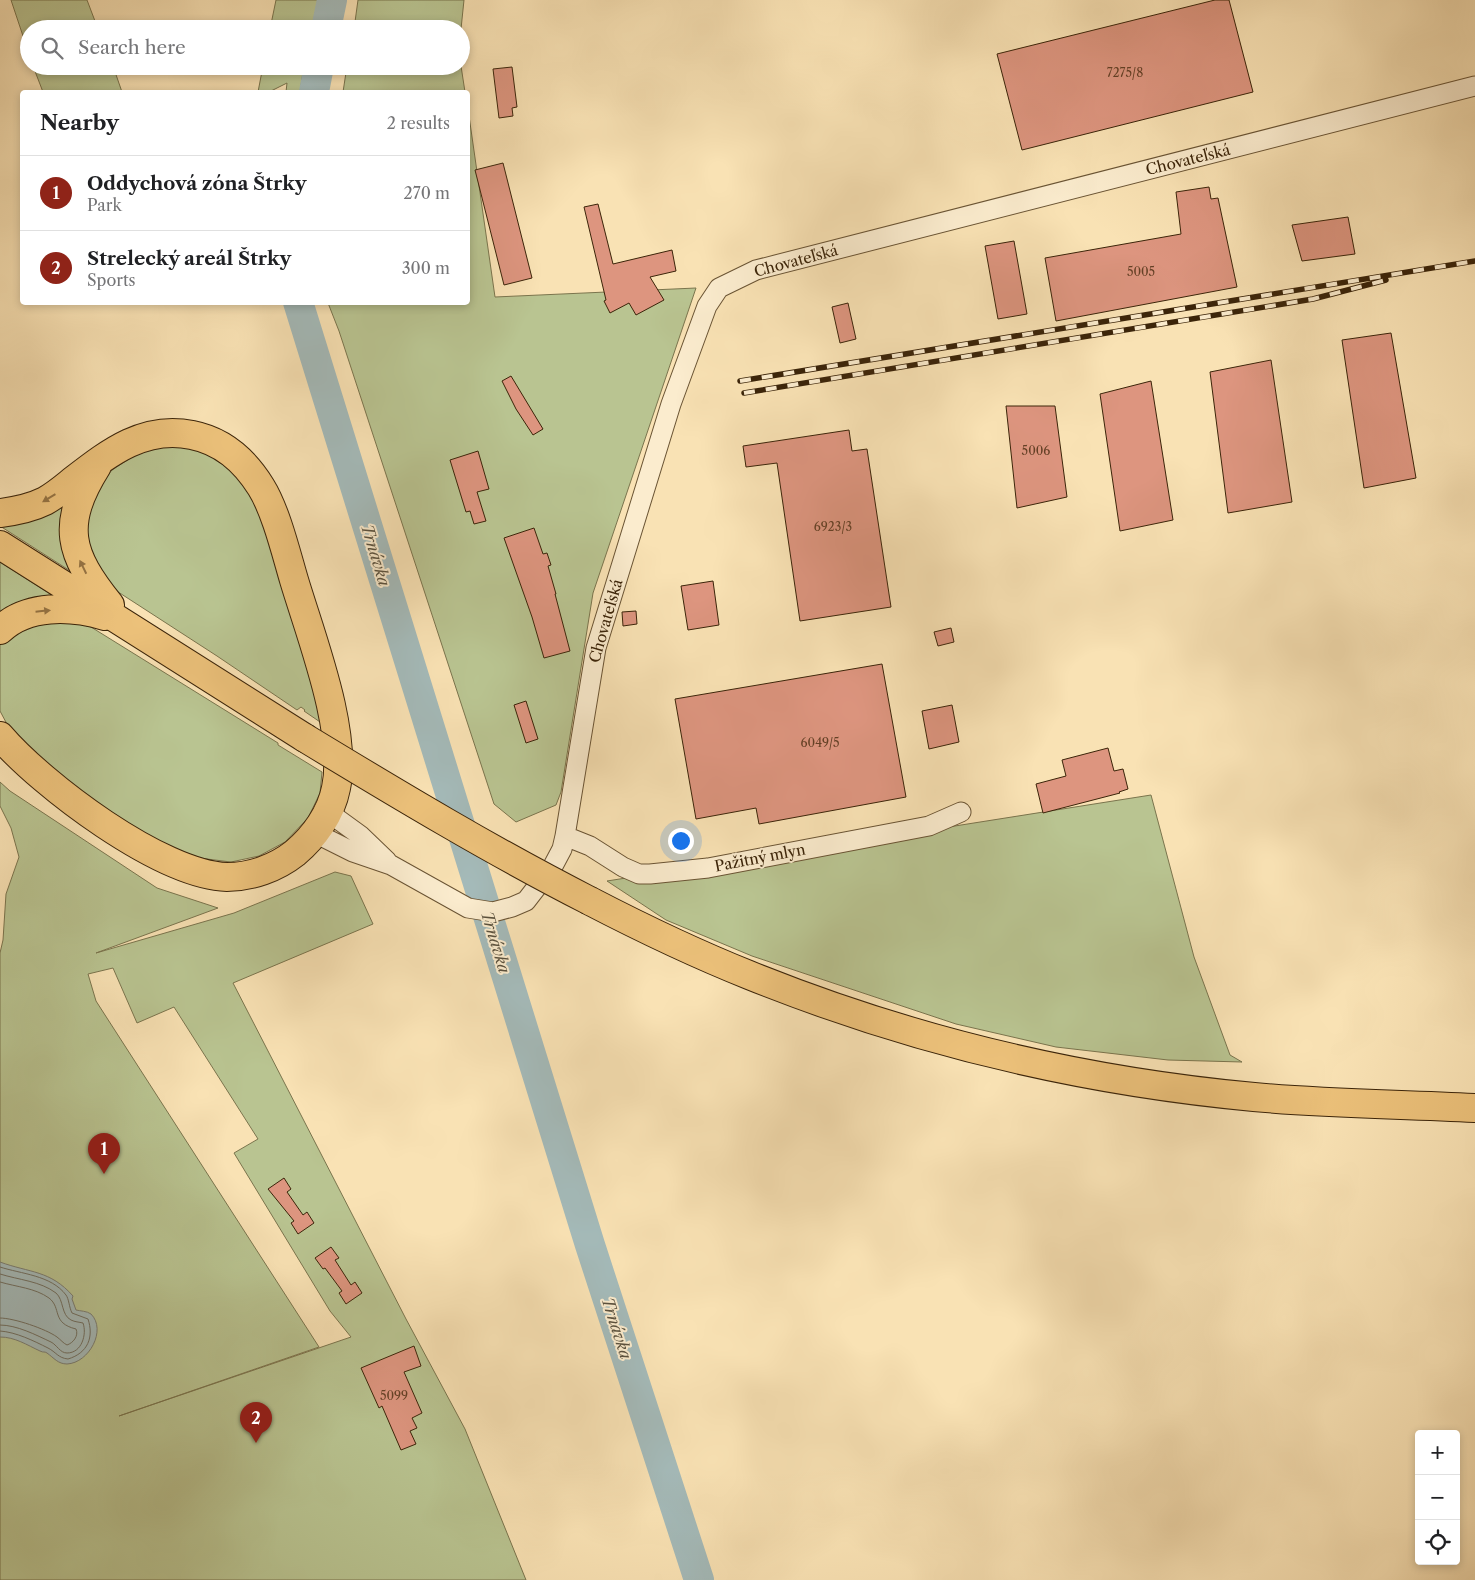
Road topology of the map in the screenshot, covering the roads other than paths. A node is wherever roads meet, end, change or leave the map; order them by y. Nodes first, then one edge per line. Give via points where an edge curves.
1 (1475, 86) edge
2 (102, 458) junction
3 (0, 512) edge
4 (0, 545) edge
5 (122, 620) junction
6 (0, 630) edge
7 (0, 736) edge
8 (961, 812) dead end
9 (322, 822) junction
10 (565, 836) junction
11 (1475, 1099) edge
12 (1414, 1105) junction
13 (1475, 1108) edge

1 - 10 street, Chovateľská via 756,270 719,288 707,306 671,404 596,648
2 -> 3 main road via 44,501 28,508
5 -> 2 main road via 84,570 74,536 74,518 79,501
2 - 9 main road via 151,435 166,432 193,435 218,443 242,461 262,488 277,524 336,731 336,791
4 - 5 main road
6 -> 5 main road via 14,618 44,610 80,611
5 - 12 main road, bridge via 306,738 494,850 689,949 786,989 905,1029 1031,1063 1113,1079 1254,1097
7 - 9 main road via 58,790 100,821 145,849 206,874 228,877 272,867 290,856
8 - 10 street, Pažitný mlyn via 929,826 708,868 650,874 639,874 623,867 590,846
9 - 10 street, Chovateľská via 353,852 391,865 468,908 486,911 502,910 526,901 553,866
11 - 12 main road
12 - 13 main road

